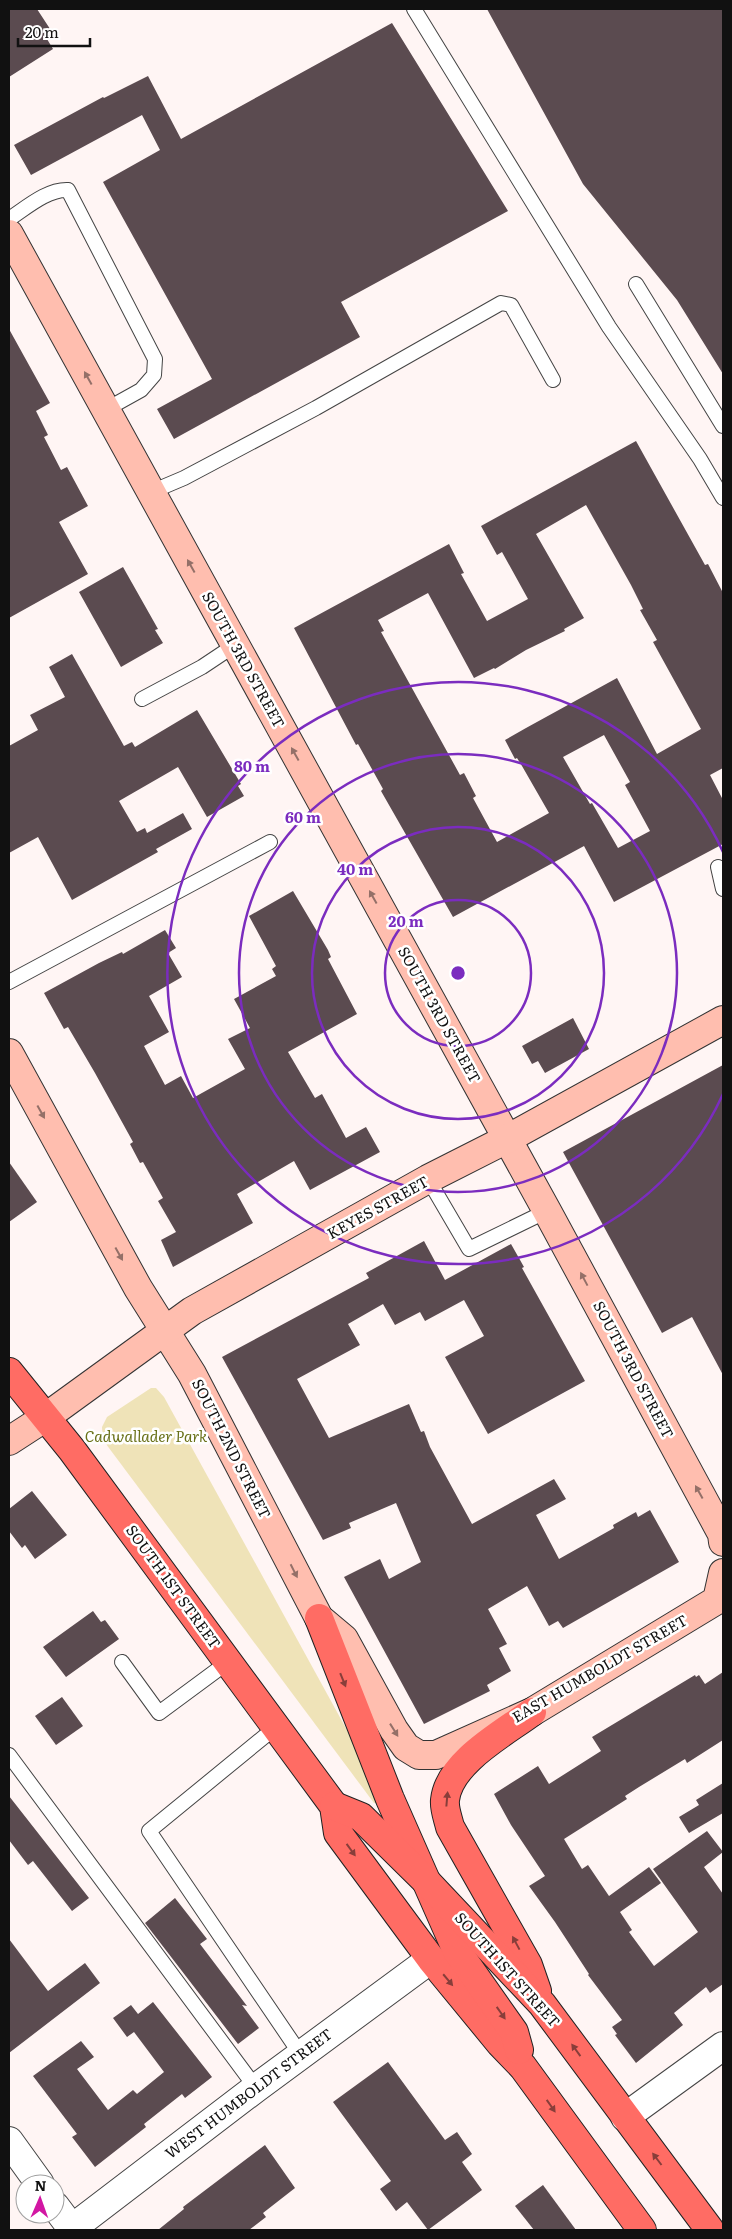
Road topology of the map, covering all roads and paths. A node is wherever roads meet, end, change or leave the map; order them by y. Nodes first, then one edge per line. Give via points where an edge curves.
1 (414, 9) edge
2 (9, 219) edge
3 (9, 234) edge
4 (636, 284) dead end
5 (553, 380) dead end
6 (105, 410) junction
7 (723, 426) edge
8 (151, 492) junction
9 (723, 498) edge
10 (235, 645) junction
11 (142, 699) dead end
12 (270, 842) dead end
13 (718, 867) dead end
14 (723, 889) edge
15 (9, 982) edge
16 (723, 1020) edge
17 (9, 1053) edge
18 (507, 1139) junction
19 (428, 1179) junction
20 (547, 1211) junction
21 (166, 1330) junction
22 (9, 1372) edge
23 (46, 1417) junction
24 (9, 1441) edge
25 (723, 1537) edge
26 (723, 1573) edge
27 (720, 1599) edge
28 (319, 1618) junction
29 (122, 1662) dead end
30 (228, 1662) junction
31 (532, 1712) junction
32 (276, 1727) junction
33 (9, 1755) edge
34 (420, 1755) joint
35 (334, 1806) junction
36 (425, 1880) junction
37 (431, 1960) junction
38 (542, 2004) junction
39 (721, 2052) edge
40 (301, 2055) junction
41 (523, 2067) junction
42 (256, 2088) junction
43 (626, 2117) junction
44 (9, 2141) edge
45 (33, 2174) edge
46 (71, 2230) edge
47 (642, 2230) edge
48 (710, 2230) edge

1 - 9 lane via 609,326
2 - 6 lane via 59,190 68,190 155,359 154,375 141,390
6 -> 3 street, SOUTH 3RD STREET
4 - 7 lane
5 - 8 lane via 511,305 501,303 316,408
6 - 8 street, SOUTH 3RD STREET
10 -> 8 street, SOUTH 3RD STREET
10 - 11 lane
18 -> 10 street, SOUTH 3RD STREET
12 - 15 lane
13 - 14 lane
16 - 18 street, KEYES STREET
17 -> 21 street, SOUTH 2ND STREET via 138,1288
18 - 19 street, KEYES STREET
18 - 20 street, SOUTH 3RD STREET
19 - 20 lane via 469,1249
19 - 21 street, KEYES STREET via 192,1311
25 -> 20 street, SOUTH 3RD STREET
21 - 23 street, KEYES STREET
21 -> 28 street, SOUTH 2ND STREET
22 - 23 main road, SOUTH 1ST STREET
23 - 24 street, KEYES STREET
23 - 30 main road, SOUTH 1ST STREET
26 - 27 street
27 - 31 street, EAST HUMBOLDT STREET
28 -> 34 street, SOUTH 2ND STREET via 344,1639 394,1730 406,1747
28 -> 36 main road
29 - 30 lane via 159,1713
30 - 32 main road, SOUTH 1ST STREET
31 - 34 street, EAST HUMBOLDT STREET via 452,1750
38 -> 31 main road via 528,1965 450,1827 445,1802 448,1788 467,1760
32 - 35 main road, SOUTH 1ST STREET
32 - 40 lane via 149,1831
33 - 42 lane
35 - 36 main road, SOUTH 1ST STREET via 361,1817
35 -> 37 main road, SOUTH 1ST STREET via 338,1833
36 - 38 main road, SOUTH 1ST STREET
36 -> 41 main road via 457,1951 514,2032
37 - 40 street, WEST HUMBOLDT STREET
37 -> 41 main road, SOUTH 1ST STREET
43 -> 38 main road, SOUTH 1ST STREET
39 - 43 street
40 - 42 street, WEST HUMBOLDT STREET
41 -> 47 main road, SOUTH 1ST STREET
42 - 46 street, WEST HUMBOLDT STREET
48 -> 43 main road, SOUTH 1ST STREET
44 - 45 street

